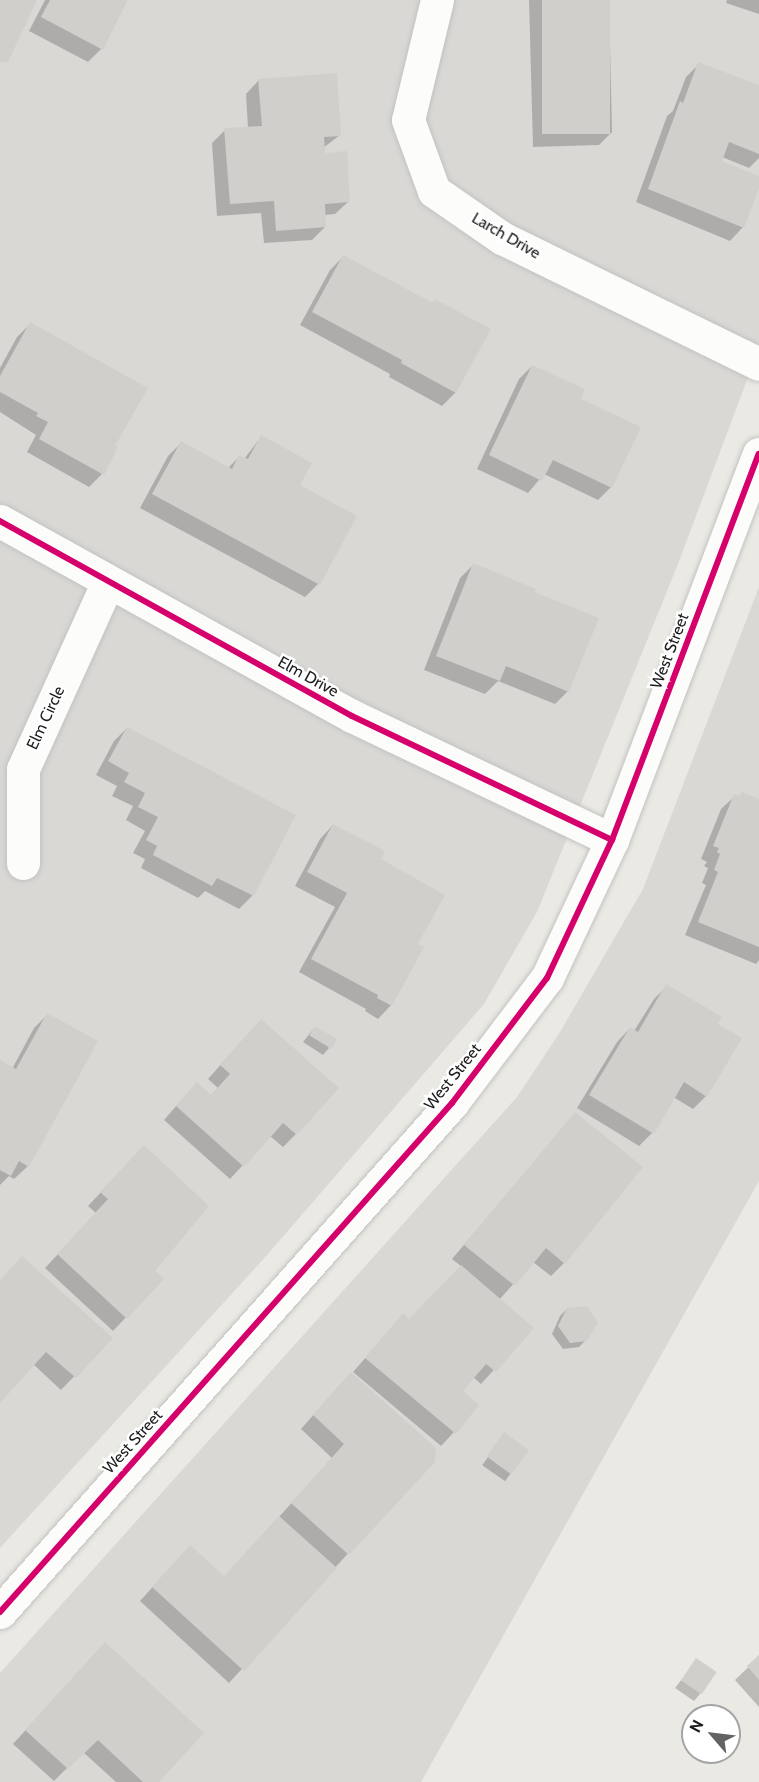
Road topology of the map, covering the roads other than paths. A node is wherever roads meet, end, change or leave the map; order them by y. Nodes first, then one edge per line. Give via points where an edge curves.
1 (437, 0) edge
2 (759, 364) edge
3 (759, 454) edge
4 (0, 521) edge
5 (108, 582) junction
6 (612, 840) junction
7 (23, 863) dead end
8 (0, 1612) edge

1 - 2 street, Larch Drive via 408,120 434,191 502,238
3 - 6 street, West Street
4 - 5 street, Elm Drive
5 - 6 street, Elm Drive via 352,716
5 - 7 street, Elm Circle via 23,769
6 - 8 street, West Street via 547,978 452,1103

